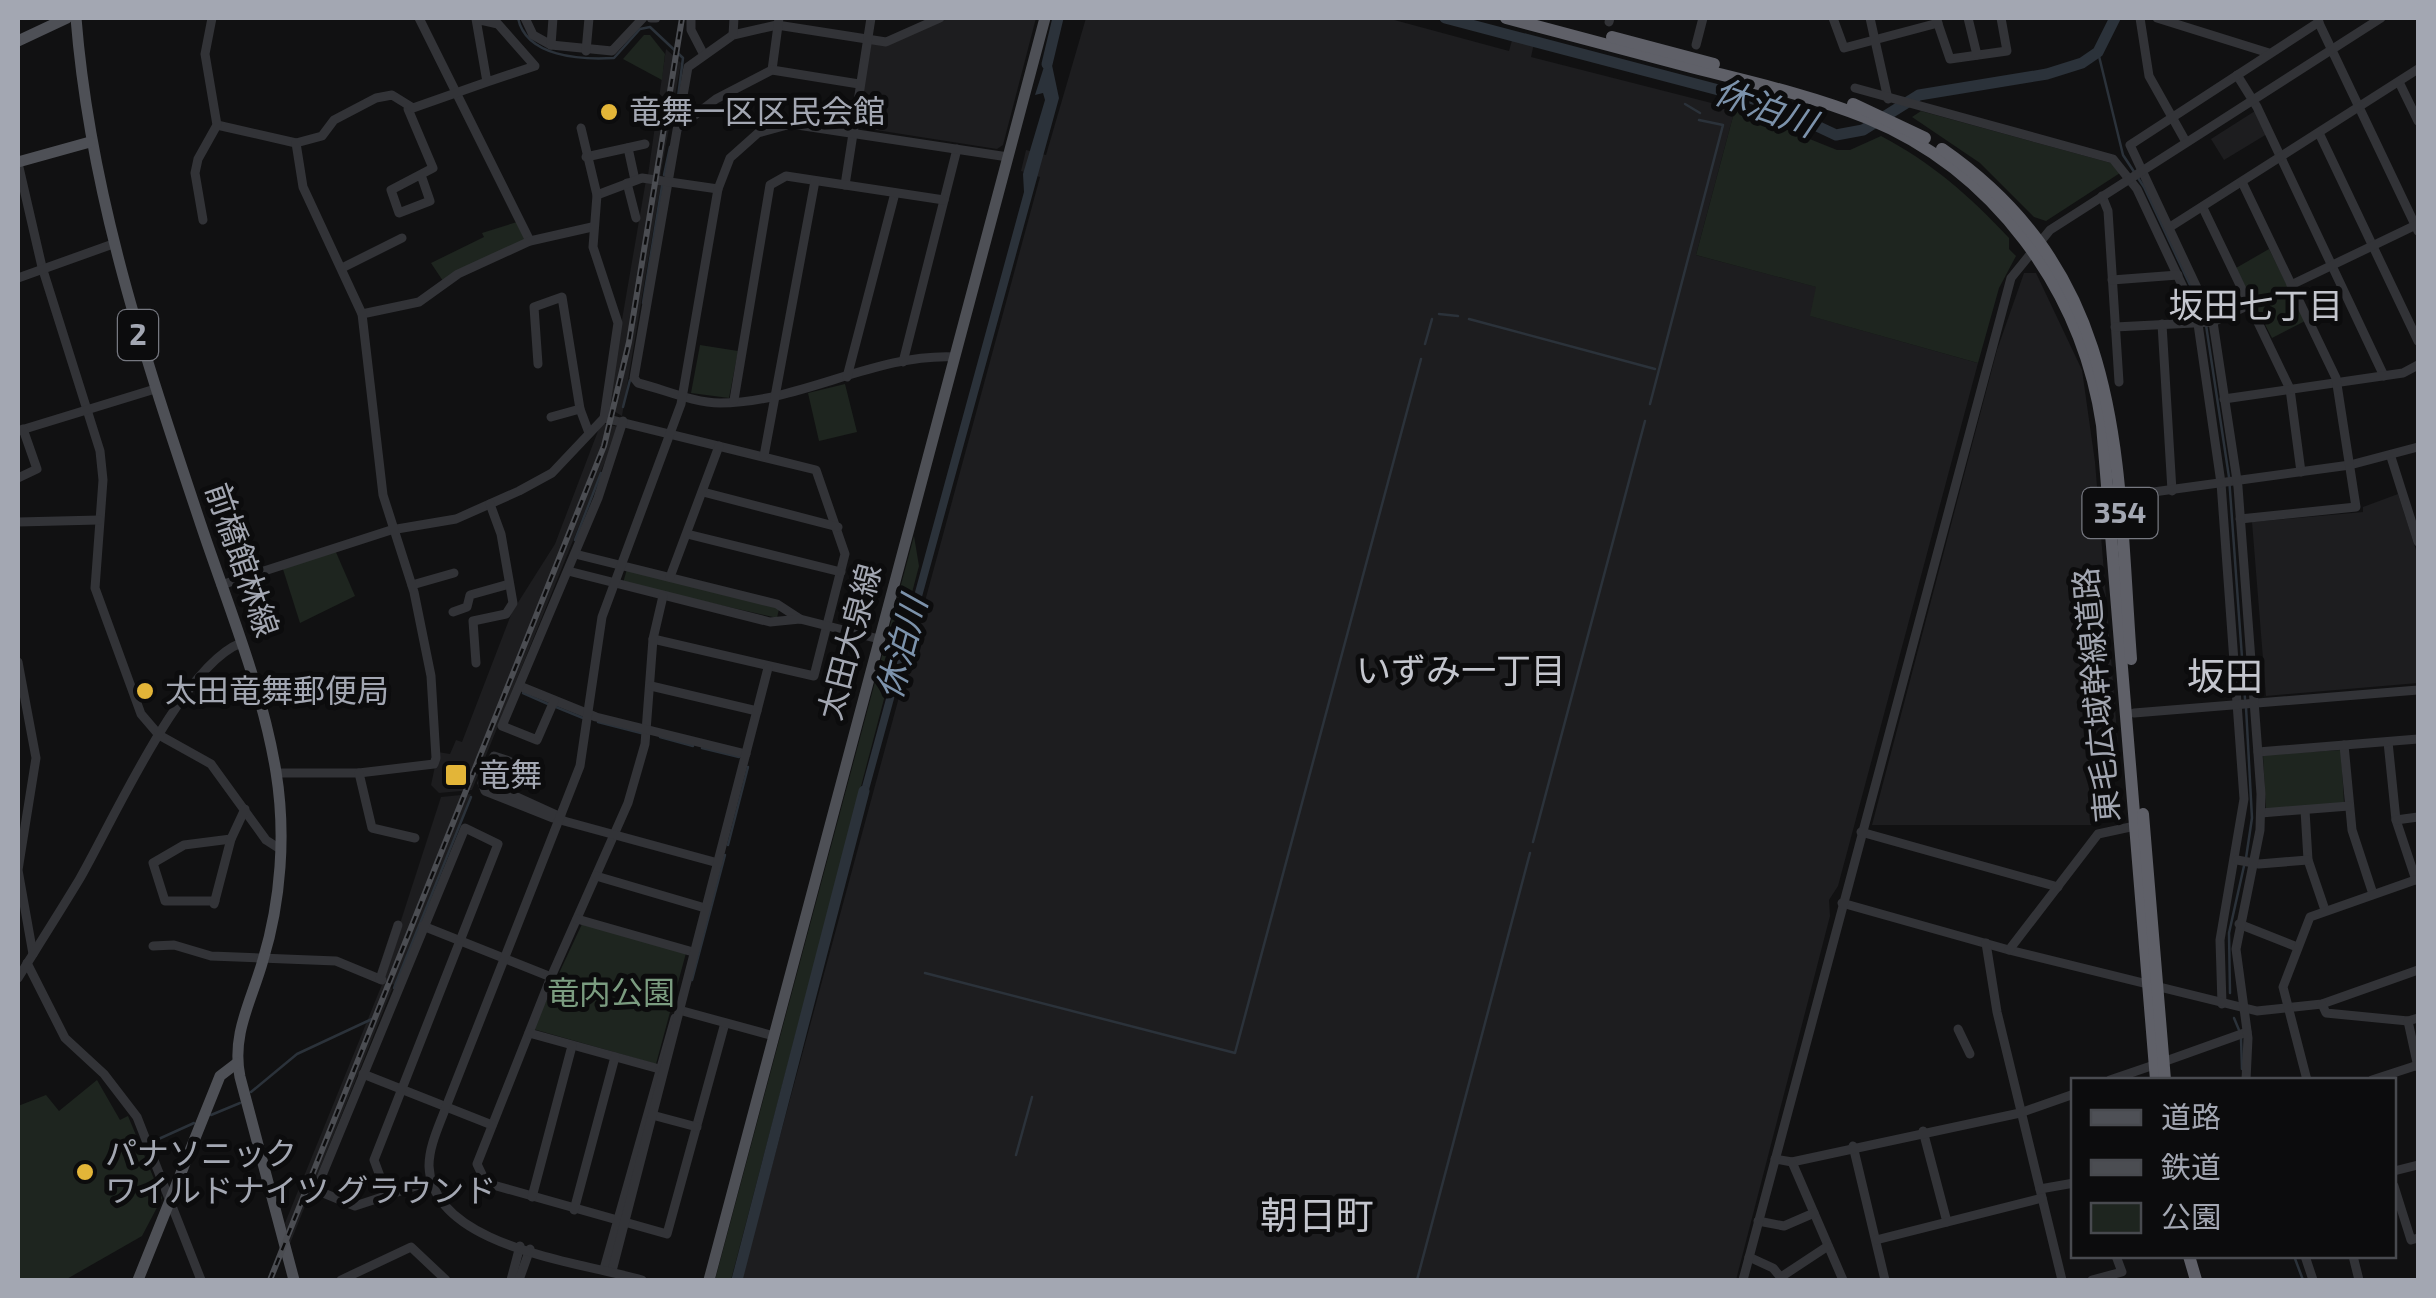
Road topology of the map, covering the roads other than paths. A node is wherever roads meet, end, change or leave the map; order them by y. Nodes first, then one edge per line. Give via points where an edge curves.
1 (67, 18) edge
2 (76, 18) edge
3 (212, 18) edge
4 (419, 18) edge
5 (525, 18) edge
6 (553, 18) edge
7 (589, 18) edge
8 (643, 18) edge
9 (691, 18) edge
10 (734, 18) edge
11 (822, 18) edge
12 (870, 18) edge
13 (940, 18) edge
14 (1045, 18) edge
15 (1506, 18) edge
16 (1700, 18) edge
17 (1833, 18) edge
18 (1870, 18) edge
19 (1903, 18) edge
20 (1968, 18) edge
21 (2000, 18) edge
22 (2140, 18) edge
23 (2157, 18) edge
24 (2381, 18) edge
25 (2319, 19) edge
26 (1533, 20) edge
27 (1937, 20) edge
28 (778, 22) edge
29 (1906, 30) junction
30 (820, 31) junction
31 (733, 34) junction
32 (867, 39) junction
33 (1875, 39) junction
34 (18, 41) edge
35 (551, 45) junction
36 (1696, 45) dead end
37 (2332, 49) junction
38 (586, 51) junction
39 (2269, 52) junction
40 (704, 55) junction
41 (1977, 55) junction
42 (2418, 69) edge
43 (772, 70) junction
44 (2237, 75) junction
45 (487, 82) junction
46 (2399, 82) junction
47 (860, 84) junction
48 (1856, 88) dead end
49 (455, 90) junction
50 (1890, 100) junction
51 (2254, 101) junction
52 (2359, 107) junction
53 (408, 109) junction
54 (2170, 117) junction
55 (2418, 122) edge
56 (217, 124) junction
57 (581, 128) dead end
58 (678, 128) junction
59 (852, 132) junction
60 (2319, 133) junction
61 (90, 142) junction
62 (296, 142) junction
63 (2186, 142) junction
64 (646, 144) dead end
65 (628, 148) junction
66 (957, 150) junction
67 (586, 157) junction
68 (1008, 157) junction
69 (2280, 157) junction
70 (18, 163) edge
71 (421, 175) junction
72 (2136, 175) junction
73 (668, 181) junction
74 (815, 181) junction
75 (631, 182) junction
76 (2242, 182) junction
77 (844, 185) junction
78 (718, 189) junction
79 (895, 193) junction
80 (597, 194) junction
81 (2102, 196) junction
82 (944, 200) junction
83 (2203, 208) junction
84 (636, 218) dead end
85 (203, 220) dead end
86 (592, 226) junction
87 (2418, 226) edge
88 (2170, 227) junction
89 (402, 238) dead end
90 (530, 241) junction
91 (114, 244) junction
92 (2035, 244) junction
93 (2373, 246) junction
94 (2332, 265) junction
95 (42, 267) junction
96 (344, 267) junction
97 (2178, 275) junction
98 (18, 278) edge
99 (2112, 280) junction
100 (2291, 285) junction
101 (2249, 305) junction
102 (362, 314) junction
103 (2206, 322) junction
104 (2162, 324) junction
105 (2115, 327) junction
106 (2418, 341) edge
107 (955, 357) junction
108 (903, 362) junction
109 (538, 364) dead end
110 (2418, 366) edge
111 (2384, 376) junction
112 (848, 377) junction
113 (2118, 382) dead end
114 (2338, 383) junction
115 (155, 390) junction
116 (2290, 390) junction
117 (684, 394) junction
118 (778, 394) junction
119 (2224, 399) junction
120 (734, 400) junction
121 (580, 409) junction
122 (86, 410) junction
123 (552, 417) dead end
124 (604, 418) junction
125 (623, 422) junction
126 (20, 430) edge
127 (589, 433) junction
128 (672, 434) junction
129 (719, 446) junction
130 (2418, 447) edge
131 (764, 456) junction
132 (2391, 457) junction
133 (2350, 465) junction
134 (2301, 472) junction
135 (18, 478) edge
136 (2236, 481) junction
137 (2221, 483) junction
138 (2172, 491) junction
139 (703, 492) junction
140 (2114, 497) junction
141 (490, 504) junction
142 (2418, 505) edge
143 (2408, 510) junction
144 (2240, 519) junction
145 (100, 520) junction
146 (18, 522) edge
147 (838, 527) junction
148 (391, 530) junction
149 (686, 534) junction
150 (2418, 542) edge
151 (575, 554) junction
152 (621, 565) junction
153 (2244, 566) junction
154 (2227, 567) junction
155 (568, 571) junction
156 (840, 572) junction
157 (454, 574) dead end
158 (670, 577) junction
159 (614, 583) junction
160 (221, 584) junction
161 (509, 584) junction
162 (412, 585) junction
163 (663, 596) junction
164 (453, 612) dead end
165 (800, 619) junction
166 (828, 626) junction
167 (654, 639) junction
168 (879, 639) junction
169 (241, 642) junction
170 (18, 662) edge
171 (476, 663) dead end
172 (768, 668) junction
173 (651, 686) junction
174 (522, 688) junction
175 (2418, 690) edge
176 (554, 701) junction
177 (2254, 703) junction
178 (2237, 705) junction
179 (758, 711) junction
180 (2134, 713) junction
181 (591, 716) junction
182 (647, 730) junction
183 (159, 734) junction
184 (2418, 739) edge
185 (2388, 742) junction
186 (2344, 745) junction
187 (2258, 752) junction
188 (746, 754) junction
189 (359, 772) junction
190 (276, 773) junction
191 (31, 802) junction
192 (18, 806) edge
193 (2349, 806) junction
194 (245, 808) junction
195 (2304, 810) junction
196 (2261, 813) junction
197 (561, 817) junction
198 (2418, 818) edge
199 (2396, 820) junction
200 (2135, 826) junction
201 (1861, 832) junction
202 (615, 833) junction
203 (414, 838) dead end
204 (230, 839) junction
205 (280, 849) junction
206 (2237, 860) junction
207 (2308, 860) junction
208 (718, 863) junction
209 (2253, 864) junction
210 (596, 876) junction
211 (2417, 880) edge
212 (2058, 887) junction
213 (2373, 894) junction
214 (1842, 903) junction
215 (705, 908) junction
216 (2325, 910) junction
217 (21, 916) edge
218 (577, 919) junction
219 (2239, 924) junction
220 (398, 925) dead end
221 (423, 926) junction
222 (460, 941) junction
223 (1986, 943) junction
224 (153, 946) dead end
225 (2297, 947) junction
226 (2009, 950) junction
227 (694, 952) junction
228 (34, 954) junction
229 (264, 959) junction
230 (506, 959) junction
231 (27, 964) junction
232 (2418, 970) edge
233 (551, 977) junction
234 (18, 978) edge
235 (2152, 986) junction
236 (2222, 1004) junction
237 (2322, 1004) junction
238 (2241, 1008) junction
239 (2290, 1010) junction
240 (678, 1013) junction
241 (2413, 1019) edge
242 (725, 1022) junction
243 (1958, 1029) dead end
244 (2247, 1032) junction
245 (529, 1033) junction
246 (774, 1036) junction
247 (572, 1046) junction
248 (1970, 1054) dead end
249 (615, 1057) junction
250 (238, 1063) junction
251 (2158, 1063) junction
252 (2418, 1066) edge
253 (662, 1070) junction
254 (362, 1074) junction
255 (2116, 1078) edge
256 (2156, 1078) edge
257 (2164, 1078) edge
258 (2246, 1078) edge
259 (2307, 1078) edge
260 (2379, 1078) edge
261 (401, 1089) junction
262 (2071, 1095) edge
263 (446, 1106) junction
264 (2020, 1113) junction
265 (650, 1114) junction
266 (492, 1125) junction
267 (697, 1127) junction
268 (1924, 1131) junction
269 (1853, 1146) junction
270 (1775, 1158) junction
271 (1792, 1162) junction
272 (431, 1180) junction
273 (2071, 1184) edge
274 (2396, 1192) edge
275 (2041, 1194) junction
276 (387, 1195) junction
277 (532, 1197) junction
278 (170, 1199) junction
279 (574, 1210) junction
280 (1814, 1213) junction
281 (1758, 1221) junction
282 (1947, 1222) junction
283 (622, 1224) junction
284 (2418, 1238) edge
285 (1876, 1240) junction
286 (1828, 1246) junction
287 (525, 1247) junction
288 (1749, 1258) junction
289 (2117, 1258) edge
290 (608, 1270) junction
291 (1782, 1279) edge
292 (138, 1280) edge
293 (201, 1280) edge
294 (294, 1280) edge
295 (340, 1280) edge
296 (446, 1280) edge
297 (511, 1280) edge
298 (519, 1280) edge
299 (642, 1280) edge
300 (709, 1280) edge
301 (1743, 1280) edge
302 (1842, 1280) edge
303 (1885, 1280) edge
304 (2062, 1280) edge
305 (2092, 1280) edge

1 - 34 main road
2 - 61 main road, 前橋館林線 / 2
3 - 56 street via 205,54
4 - 49 street
5 - 35 street via 533,35
6 - 35 street
7 - 38 street
8 - 38 street via 627,25 612,51
9 - 40 street
10 - 31 street
11 - 30 street
12 - 32 street
13 - 32 street via 889,42
14 - 68 main road, 太田大泉線
15 - 26 highway, 東毛広域幹線道路 / 354
16 - 36 street
17 - 33 street via 1842,48
18 - 33 street
19 - 29 street
20 - 41 street
21 - 41 street via 2008,49
22 - 54 street via 2146,68
23 - 39 street
24 - 37 street
25 - 37 street
25 - 39 street
26 - 92 highway, 東毛広域幹線道路 / 354 via 1892,124 1967,179
27 - 29 street
27 - 41 street via 1948,58
28 - 30 street
28 - 31 street
28 - 43 street
29 - 33 street
30 - 32 street
31 - 40 street
32 - 47 street
33 - 50 street
35 - 38 street
37 - 51 street
37 - 52 street
39 - 44 street
40 - 58 street via 686,71
42 - 46 street
43 - 47 street
43 - 58 street
44 - 51 street
44 - 54 street
45 - 45 street via 475,24 476,18 498,24 535,66
45 - 49 street
46 - 52 street
46 - 55 street
47 - 59 street
48 - 50 street
49 - 53 street
49 - 90 street
50 - 72 street via 2109,157
51 - 63 street
51 - 69 street
52 - 60 street
52 - 87 street
53 - 62 street via 392,96 376,98 334,120 322,136
53 - 71 street via 432,162
54 - 63 street
54 - 72 street via 2131,142
56 - 62 street
56 - 85 street via 195,173
57 - 67 street
58 - 73 street
59 - 66 street
59 - 77 street
59 - 78 street via 791,124 765,129 734,151
60 - 69 street
60 - 93 street
61 - 70 main road
61 - 91 main road, 前橋館林線 / 2
62 - 96 street via 302,187
63 - 72 street
64 - 65 street
65 - 67 street
65 - 75 street
66 - 68 street
66 - 82 street
67 - 80 street
68 - 107 main road, 太田大泉線
69 - 76 street
69 - 94 street
70 - 95 street
71 - 71 street via 391,190 398,214 430,200
72 - 81 street
72 - 88 street
72 - 97 street
73 - 75 street
73 - 78 street
73 - 117 street via 634,378
74 - 77 street
74 - 118 street
74 - 120 street via 786,176 769,187
75 - 80 street
75 - 84 street
76 - 83 street
76 - 100 street
77 - 79 street
78 - 117 street
79 - 82 street
79 - 112 street
80 - 86 street
81 - 92 street
81 - 99 street
82 - 108 street
83 - 88 street
83 - 101 street
86 - 90 street
86 - 124 street via 618,324
87 - 93 street
88 - 103 street
89 - 96 street
90 - 102 street via 458,274 419,302
91 - 95 street
91 - 115 main road, 前橋館林線 / 2
92 - 140 highway, 東毛広域幹線道路 / 354 via 2085,350
92 - 201 street via 2011,278 1999,312
93 - 94 street
93 - 106 street
94 - 100 street
94 - 111 street
95 - 98 street
95 - 122 street
96 - 102 street
97 - 99 street
97 - 103 street
99 - 105 street
100 - 114 street
101 - 103 street
101 - 116 street
102 - 148 street
103 - 104 street
103 - 119 street
103 - 137 street
104 - 105 street
104 - 138 street
105 - 113 street
107 - 108 street
107 - 168 main road, 太田大泉線
108 - 112 street
109 - 121 street via 534,306 562,297
110 - 111 street
111 - 114 street
112 - 118 street
114 - 116 street
114 - 133 street
115 - 122 street
115 - 160 main road, 前橋館林線 / 2
116 - 119 street
116 - 134 street
117 - 120 street
117 - 128 street
118 - 120 street
118 - 131 street
119 - 136 street
121 - 123 street
121 - 127 street
122 - 126 street
122 - 145 street via 102,467
124 - 125 street
124 - 127 street
125 - 128 street
125 - 151 street
126 - 135 street via 37,469
127 - 141 street via 552,473
128 - 129 street
128 - 152 street
129 - 131 street
129 - 139 street
130 - 132 street
131 - 147 street via 816,470
132 - 133 street
132 - 143 street
133 - 134 street
133 - 144 street via 2354,508
134 - 136 street
136 - 137 street
136 - 144 street
137 - 138 street
137 - 154 street
138 - 140 street
139 - 147 street
139 - 149 street
140 - 180 highway, 東毛広域幹線道路 / 354
140 - 200 highway, 東毛広域幹線道路 / 354
141 - 148 street via 456,519
141 - 161 street
142 - 143 street
143 - 150 street
144 - 153 street
145 - 146 street
145 - 183 street via 97,598 140,714
147 - 156 street via 845,554
148 - 160 street
148 - 162 street
149 - 156 street
149 - 158 street
151 - 152 street
151 - 155 street
152 - 158 street
152 - 159 street
153 - 154 street
153 - 177 street
154 - 178 street
155 - 159 street
155 - 174 street
156 - 166 street
157 - 162 street
158 - 165 street via 777,604
159 - 163 street
159 - 181 street via 597,641
160 - 169 main road, 前橋館林線 / 2
161 - 164 street via 473,594 467,607
161 - 171 street via 513,603 506,614 473,621
162 - 189 street via 431,676 434,764
163 - 165 street via 770,622
163 - 167 street
165 - 166 street
166 - 168 street
166 - 172 street via 814,676
167 - 172 street
167 - 173 street
168 - 246 main road, 太田大泉線
169 - 183 street via 213,660
169 - 190 main road, 前橋館林線 / 2
170 - 191 street via 35,737
172 - 179 street
173 - 179 street
173 - 182 street
174 - 176 street
174 - 176 street via 504,728 536,740
175 - 177 street
176 - 181 street
177 - 178 street
177 - 187 street
178 - 180 street
178 - 206 street via 2244,799
179 - 188 street
180 - 235 highway, 東毛広域幹線道路 / 354
181 - 182 street
181 - 197 street
182 - 188 street
182 - 202 street
183 - 194 street via 209,761
183 - 228 street
184 - 185 street
185 - 186 street
185 - 199 street
186 - 187 street
186 - 193 street
187 - 196 street
188 - 208 street
189 - 190 street
189 - 203 street via 372,828
190 - 205 main road, 前橋館林線 / 2
191 - 192 street
191 - 217 street via 18,870
193 - 195 street
193 - 213 street
194 - 204 street
194 - 205 street
195 - 196 street
195 - 207 street
196 - 209 street
197 - 197 street via 485,790 494,756 509,764 504,791
197 - 202 street
197 - 230 street
198 - 199 street
199 - 211 street
200 - 212 street via 2103,830
200 - 235 highway, 東毛広域幹線道路 / 354
201 - 212 street
201 - 214 street
202 - 208 street
202 - 210 street
204 - 204 street via 215,903 164,901 153,863 184,845
205 - 229 main road, 前橋館林線 / 2
206 - 209 street
206 - 236 street via 2220,940
207 - 209 street
207 - 216 street
208 - 215 street
209 - 219 street
210 - 215 street
210 - 218 street
211 - 213 street
212 - 226 street
213 - 216 street
214 - 223 street
214 - 270 street
215 - 227 street
216 - 225 street via 2310,918
217 - 228 street
218 - 227 street
218 - 233 street
219 - 225 street
219 - 238 street
220 - 229 street via 381,979 336,961
221 - 222 street
221 - 222 street via 462,830 494,839 498,846
221 - 254 street
222 - 230 street
222 - 261 street
223 - 226 street
223 - 264 street
224 - 229 street
225 - 239 street via 2283,987
226 - 235 street
227 - 240 street
228 - 231 street
229 - 250 main road, 前橋館林線 / 2 via 238,1034
230 - 233 street
230 - 263 street
231 - 234 street
231 - 278 street via 65,1038 131,1107
232 - 237 street
233 - 245 street
235 - 236 street
235 - 251 highway, 東毛広域幹線道路 / 354
236 - 238 street
237 - 239 street
237 - 241 street via 2326,1013
238 - 239 street
238 - 244 street
239 - 259 street
240 - 242 street
240 - 253 street
241 - 252 street
242 - 246 street
242 - 267 street
243 - 248 street
244 - 251 street
244 - 258 street
245 - 247 street
245 - 266 street
246 - 300 main road, 太田大泉線
247 - 249 street
247 - 277 street
249 - 253 street
249 - 279 street
250 - 278 main road, 前橋館林線 / 2 via 220,1076
250 - 294 main road
251 - 255 street
251 - 256 highway, 東毛広域幹線道路 / 354
251 - 257 highway, 東毛広域幹線道路 / 354
252 - 260 street
253 - 265 street
254 - 261 street
254 - 276 street via 316,1190 354,1206
261 - 263 street
261 - 276 street via 374,1160
262 - 264 street
263 - 266 street
263 - 272 street via 430,1151
264 - 268 street
264 - 275 street
265 - 267 street
265 - 283 street
266 - 277 street via 477,1164 486,1183
267 - 283 street via 667,1234
268 - 269 street
268 - 282 street
269 - 271 street
269 - 285 street
270 - 271 street
270 - 281 street
271 - 280 street
272 - 276 street
272 - 287 street via 460,1224
273 - 275 street
274 - 284 street via 2411,1240
275 - 282 street
275 - 304 street
277 - 279 street
278 - 292 main road, 前橋館林線 / 2
278 - 293 street
279 - 283 street
280 - 281 street via 1784,1226
280 - 286 street
281 - 288 street
282 - 285 street
283 - 290 street
285 - 303 street
286 - 291 street
286 - 302 street
287 - 290 street
287 - 297 street
287 - 298 street
288 - 291 street
288 - 301 street
289 - 305 street via 2122,1272
290 - 299 street
295 - 296 street via 411,1247

